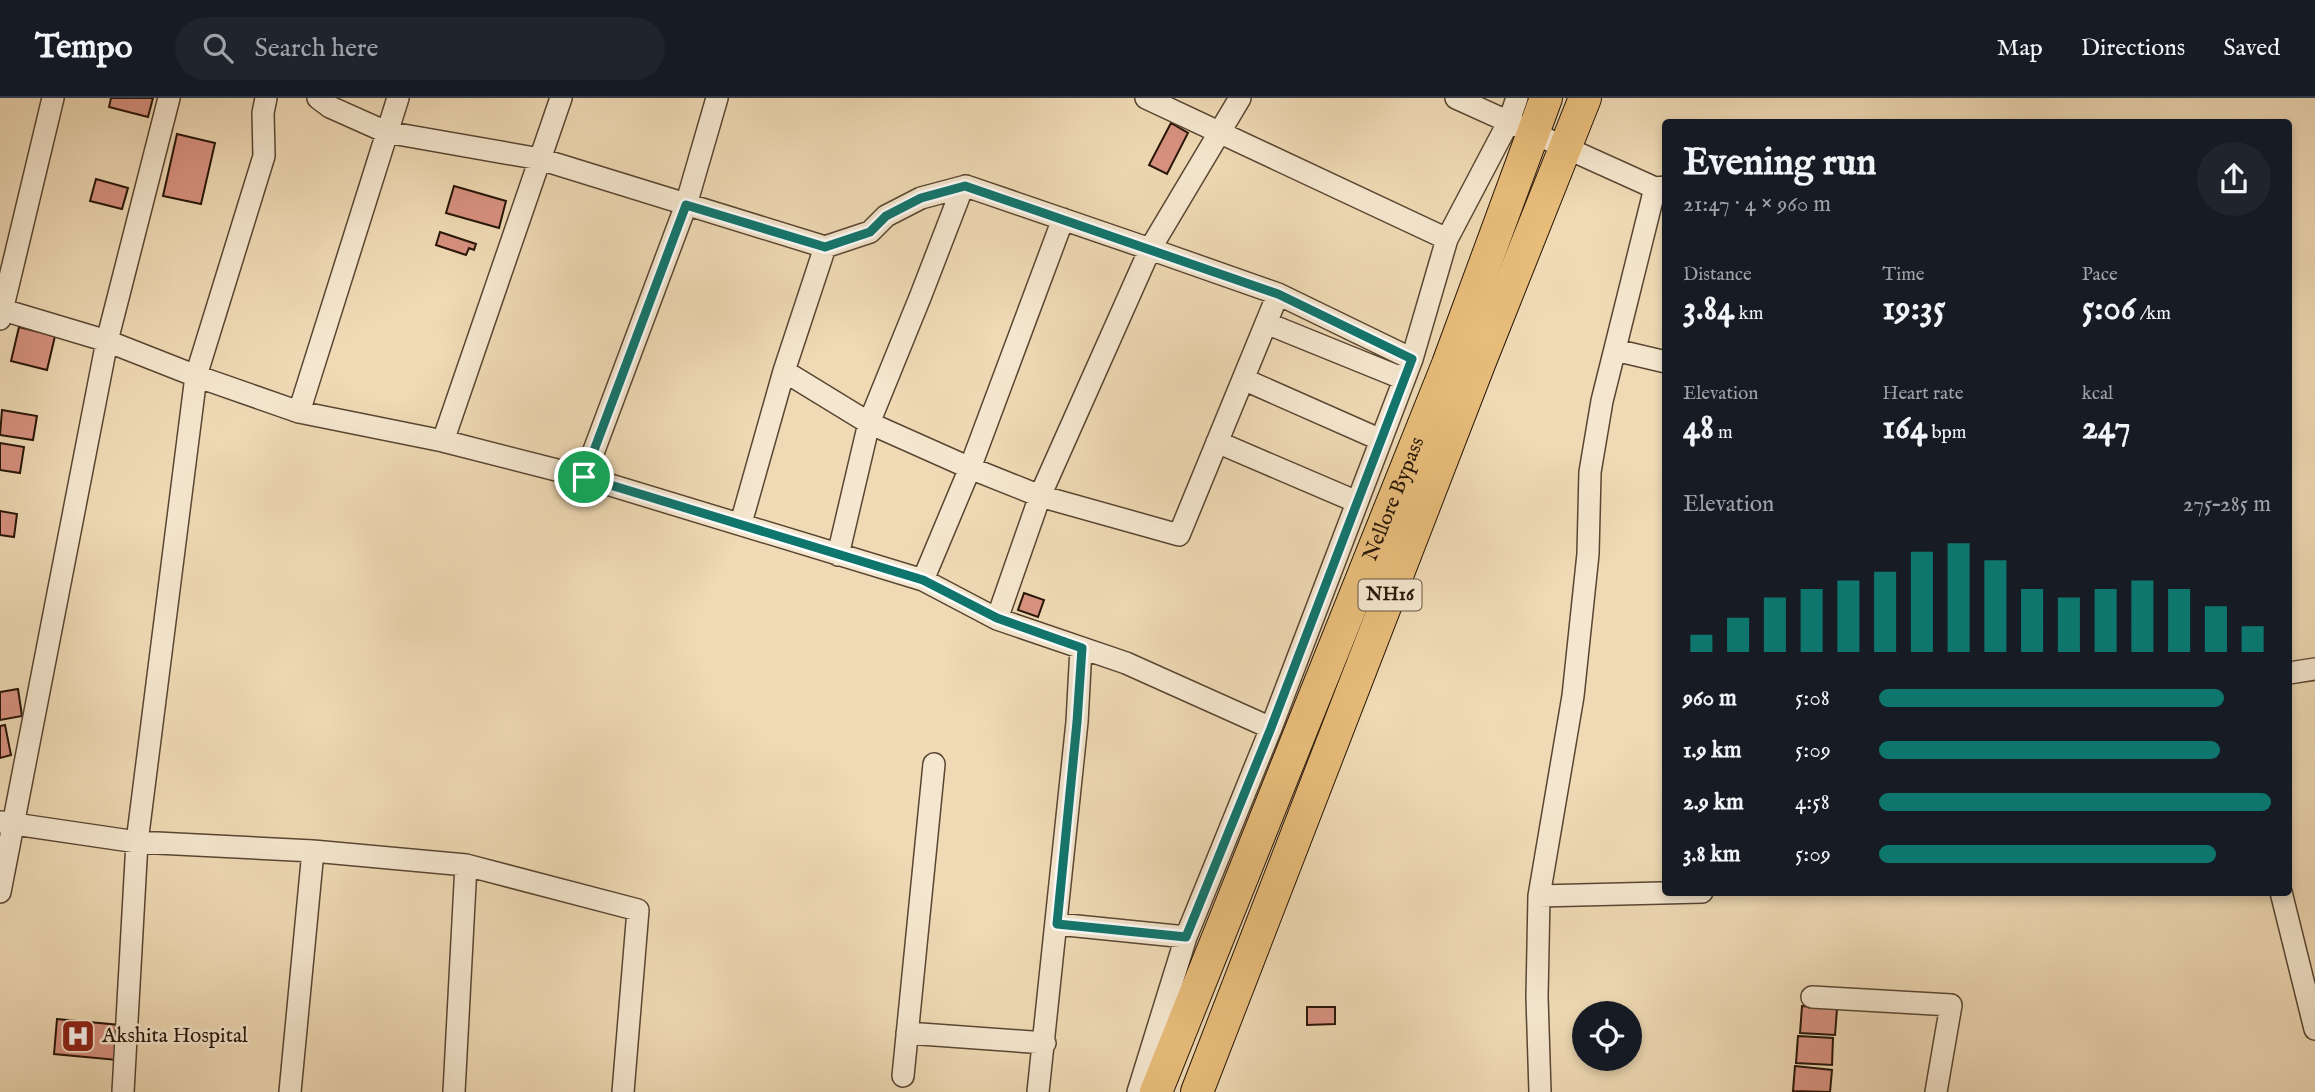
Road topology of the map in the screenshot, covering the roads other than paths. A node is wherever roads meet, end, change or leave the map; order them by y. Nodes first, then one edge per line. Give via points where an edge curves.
1 (53, 98) edge
2 (169, 98) edge
3 (266, 98) edge
4 (318, 98) edge
5 (398, 98) edge
6 (561, 98) edge
7 (717, 98) edge
8 (1146, 98) edge
9 (1240, 98) edge
10 (1456, 98) edge
11 (1517, 98) edge
12 (1546, 98) edge
13 (1585, 98) edge
14 (1521, 127) junction
15 (386, 132) junction
16 (1221, 133) junction
17 (1566, 148) junction
18 (540, 159) junction
19 (965, 186) junction
20 (1660, 188) edge
21 (686, 205) junction
22 (1063, 219) junction
23 (1447, 239) junction
24 (825, 247) junction
25 (1150, 248) junction
26 (1278, 294) junction
27 (1, 313) edge
28 (1266, 323) junction
29 (107, 341) junction
30 (1615, 350) junction
31 (1662, 361) edge
32 (1408, 369) junction
33 (784, 371) junction
34 (196, 376) junction
35 (1243, 379) junction
36 (299, 412) junction
37 (869, 423) junction
38 (1381, 440) junction
39 (443, 441) junction
40 (1217, 442) junction
41 (970, 468) junction
42 (584, 477) junction
43 (1040, 496) junction
44 (1357, 502) junction
45 (741, 523) junction
46 (838, 555) junction
47 (923, 580) junction
48 (997, 618) junction
49 (1082, 648) junction
50 (2315, 670) edge
51 (2292, 673) edge
52 (1271, 728) junction
53 (934, 764) dead end
54 (7, 823) edge
55 (137, 842) junction
56 (313, 850) junction
57 (466, 865) junction
58 (0, 892) edge
59 (1662, 893) edge
60 (1539, 896) junction
61 (2282, 896) edge
62 (1057, 924) junction
63 (1186, 937) junction
64 (1812, 997) dead end
65 (2315, 1029) edge
66 (907, 1033) junction
67 (1045, 1043) junction
68 (903, 1076) dead end
69 (123, 1092) edge
70 (290, 1092) edge
71 (454, 1092) edge
72 (622, 1092) edge
73 (1038, 1092) edge
74 (1138, 1092) edge
75 (1156, 1092) edge
76 (1197, 1092) edge
77 (1540, 1092) edge
78 (1936, 1092) edge

1 - 27 street
2 - 29 street
3 - 34 street via 264,156
4 - 15 street
5 - 15 street
6 - 18 street
7 - 21 street
8 - 16 street
9 - 16 street
10 - 14 street
11 - 14 street
12 - 14 highway, Nellore Bypass / NH16
13 - 17 highway, Nellore Bypass / NH16
14 - 17 street
14 - 23 street
14 - 75 highway, Nellore Bypass / NH16 via 1443,377
15 - 18 street
15 - 36 street
16 - 23 street
16 - 25 street
17 - 20 street
17 - 76 highway, Nellore Bypass / NH16
18 - 21 street
18 - 39 street
19 - 22 street
19 - 24 street via 921,198 886,216 870,232
19 - 37 street
20 - 30 street
21 - 24 street
21 - 42 street
22 - 25 street
22 - 41 street
23 - 32 street
24 - 33 street
25 - 26 street
25 - 43 street
26 - 28 street
26 - 32 street
27 - 29 street
28 - 32 street
28 - 35 street
29 - 34 street
29 - 54 street
30 - 31 street
30 - 60 street via 1590,472 1588,554 1573,696
32 - 38 street
33 - 37 street
33 - 45 street
34 - 36 street
34 - 55 street
35 - 38 street
35 - 40 street
36 - 39 street
37 - 41 street
37 - 46 street
38 - 44 street
39 - 42 street
40 - 43 street via 1179,535
40 - 44 street
41 - 43 street
41 - 47 street
42 - 45 street
43 - 48 street
44 - 52 street
45 - 46 street
46 - 47 street
47 - 48 street
48 - 49 street
49 - 52 street
49 - 62 street
50 - 51 street
52 - 63 street
53 - 66 street
54 - 55 street
54 - 58 street
55 - 56 street
55 - 69 street
56 - 57 street
56 - 70 street
57 - 71 street
57 - 72 street via 638,910
59 - 60 street
60 - 77 street
61 - 65 street
62 - 63 street
62 - 67 street
63 - 74 street
64 - 78 street via 1951,1004
66 - 67 street
66 - 68 street
67 - 73 street

